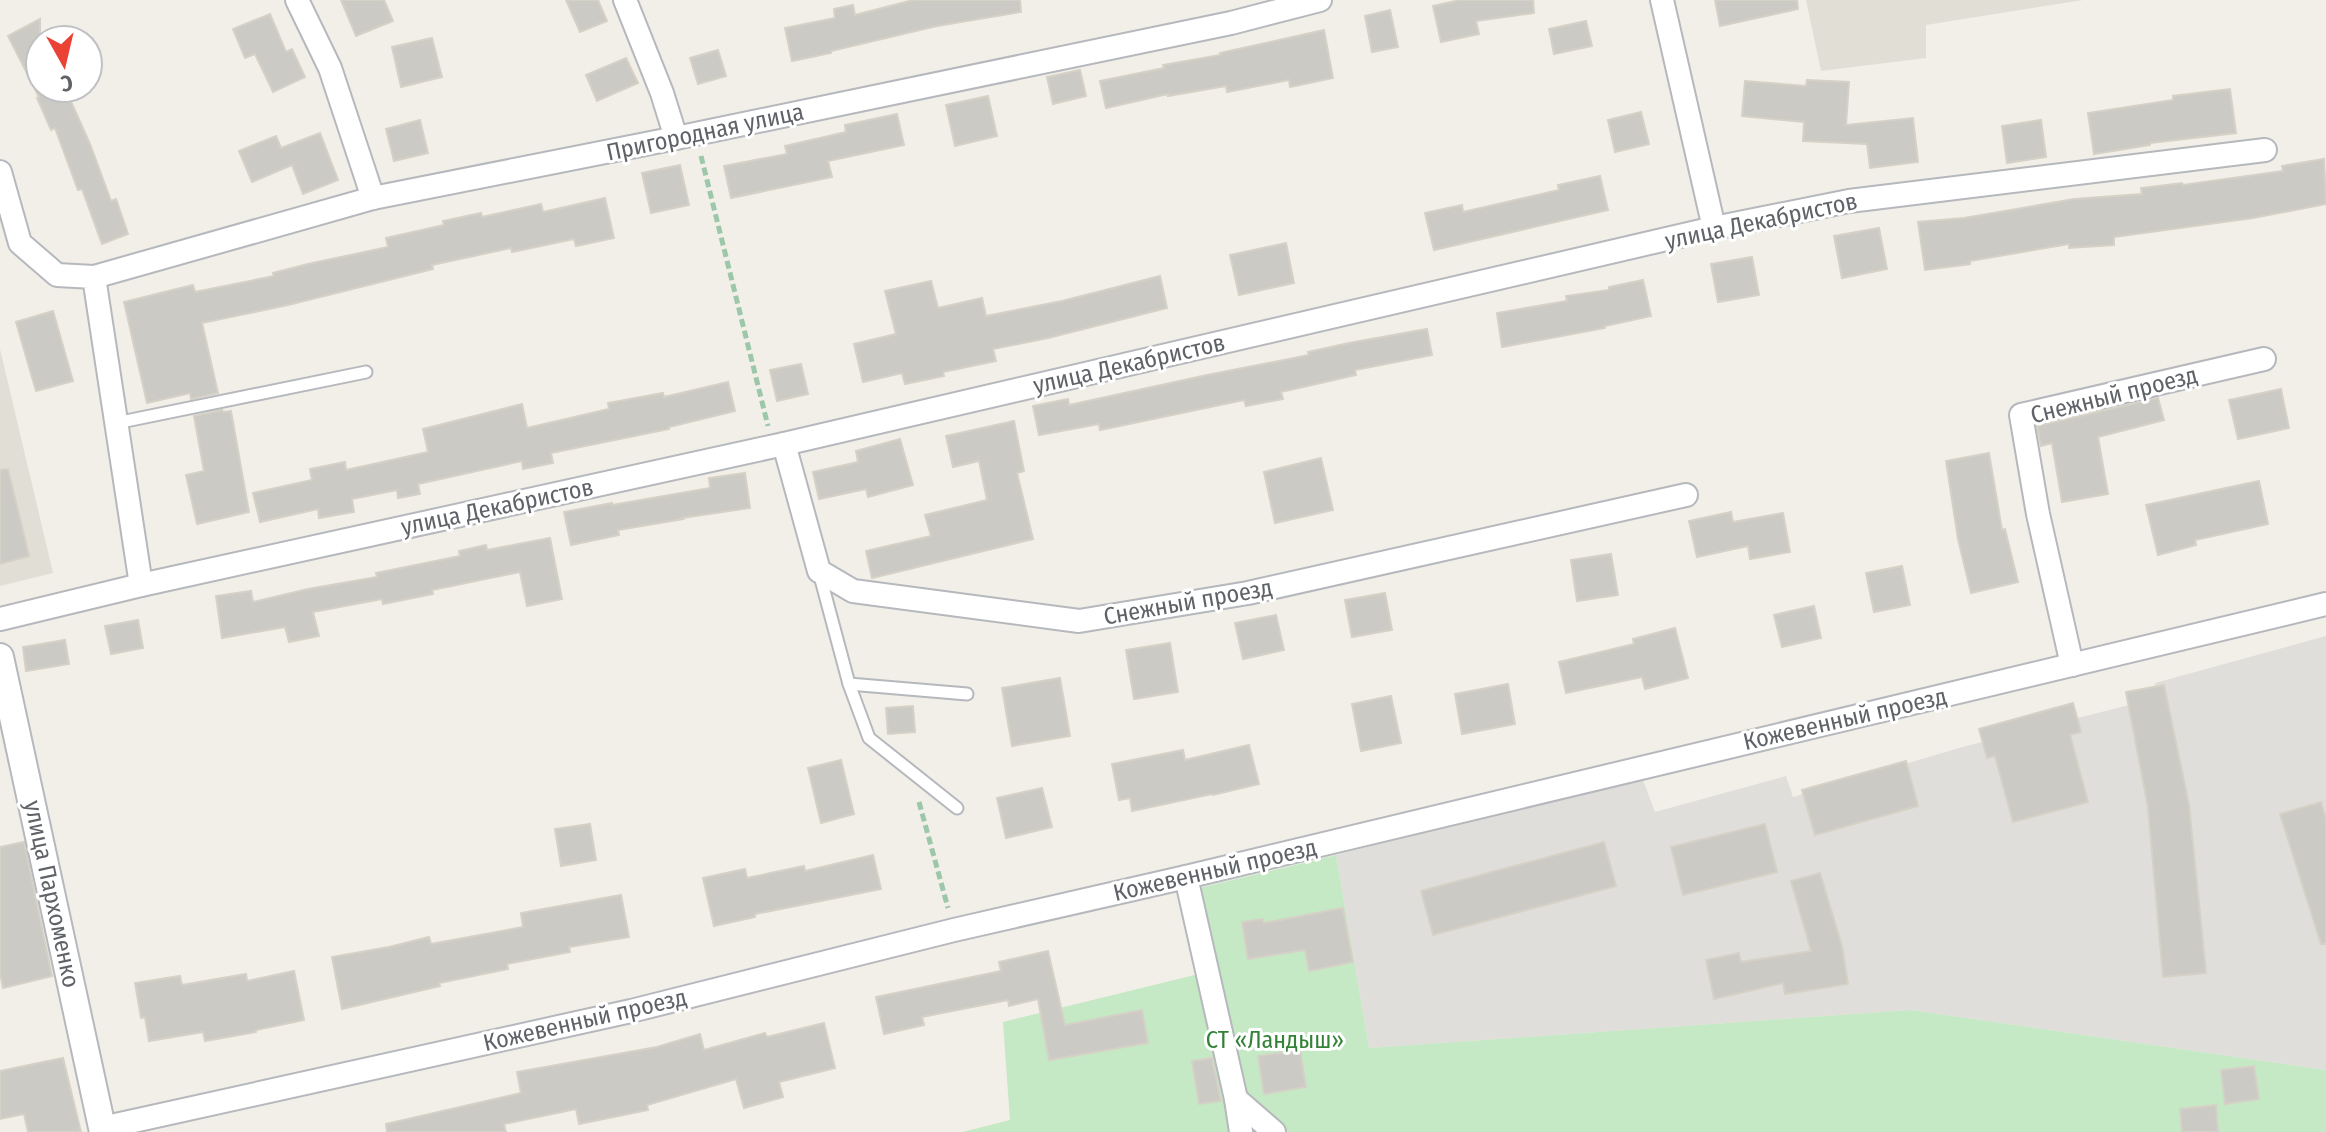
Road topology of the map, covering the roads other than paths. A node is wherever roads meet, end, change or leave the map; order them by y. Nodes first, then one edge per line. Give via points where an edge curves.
1 (297, 0) edge
2 (625, 0) edge
3 (1320, 0) edge
4 (1662, 0) edge
5 (686, 136) junction
6 (2265, 150) dead end
7 (0, 172) edge
8 (373, 198) junction
9 (1714, 228) junction
10 (94, 277) junction
11 (2264, 359) dead end
12 (366, 372) dead end
13 (116, 423) junction
14 (778, 445) junction
15 (1686, 495) dead end
16 (819, 571) junction
17 (141, 585) junction
18 (2326, 604) edge
19 (0, 619) edge
20 (0, 657) edge
21 (2072, 665) junction
22 (849, 684) junction
23 (967, 694) dead end
24 (957, 808) dead end
25 (1186, 877) junction
26 (1236, 1099) junction
27 (103, 1130) edge
28 (1241, 1132) edge
29 (1274, 1132) edge

1 - 8 street via 330,68
2 - 5 street via 662,93
3 - 5 street, Пригородная улица
4 - 9 street
5 - 8 street, Пригородная улица
6 - 9 street, улица Декабристов via 1849,201
7 - 10 street via 20,243 57,275
8 - 10 street, Пригородная улица
9 - 14 street, улица Декабристов
10 - 13 street
11 - 21 street, Снежный проезд via 2021,415
12 - 13 lane
13 - 17 street
14 - 16 street
14 - 17 street, улица Декабристов
15 - 16 street, Снежный проезд via 1248,593 1079,621 853,591
16 - 22 lane
17 - 19 street, улица Декабристов
18 - 21 street, Кожевенный проезд
20 - 27 street, улица Пархоменко
21 - 25 street, Кожевенный проезд
22 - 23 lane
22 - 24 lane via 869,738
25 - 26 street
25 - 27 street, Кожевенный проезд via 631,1011
26 - 28 street
26 - 29 street

